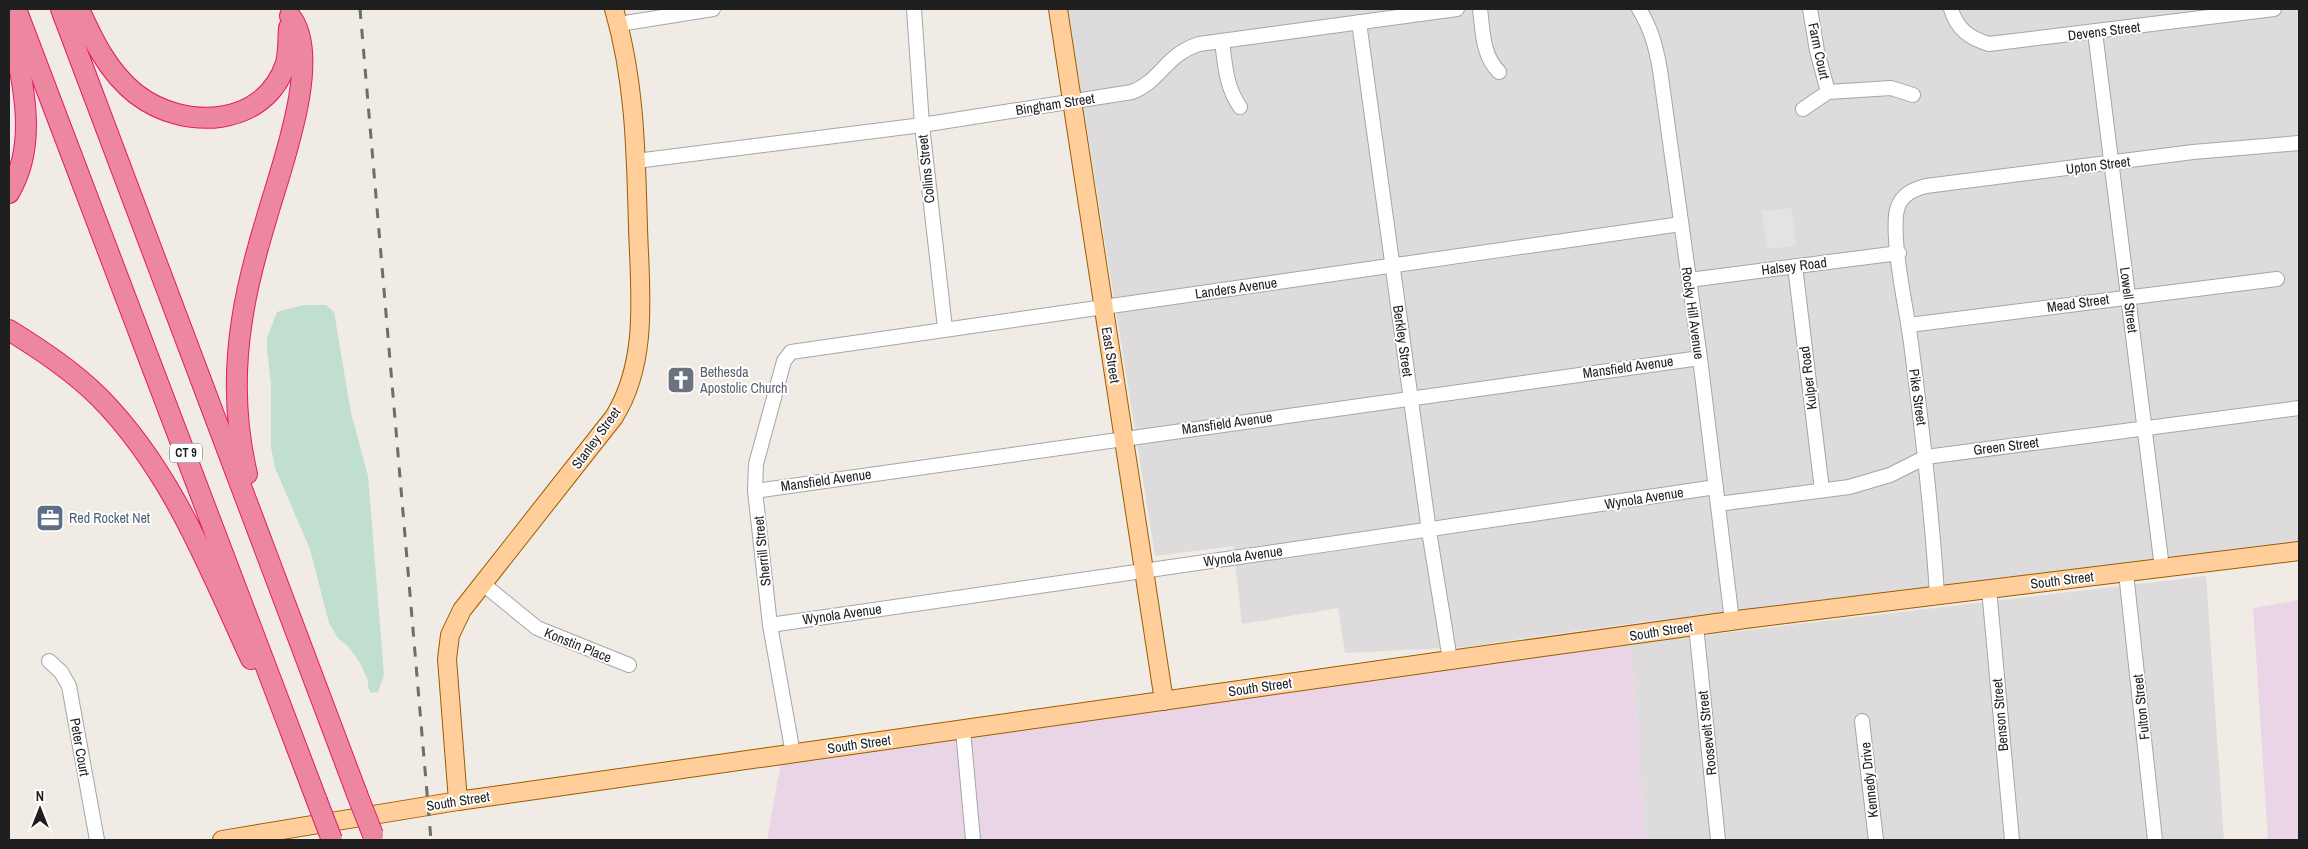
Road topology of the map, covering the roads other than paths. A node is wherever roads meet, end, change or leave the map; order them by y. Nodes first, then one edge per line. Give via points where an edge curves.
1 (16, 9) edge
2 (61, 9) edge
3 (79, 9) edge
4 (713, 9) edge
5 (914, 9) edge
6 (1058, 9) edge
7 (1457, 9) edge
8 (1480, 9) edge
9 (1639, 9) edge
10 (1810, 9) edge
11 (1950, 9) edge
12 (2274, 9) edge
13 (9, 10) edge
14 (290, 12) edge
15 (617, 16) edge
16 (1359, 22) junction
17 (2095, 32) junction
18 (1222, 41) junction
19 (1499, 72) dead end
20 (1828, 92) junction
21 (1913, 95) dead end
22 (1073, 102) junction
23 (1240, 107) dead end
24 (1803, 109) dead end
25 (922, 125) junction
26 (2299, 143) edge
27 (636, 161) junction
28 (2112, 163) junction
29 (9, 193) edge
30 (1901, 200) joint
31 (1681, 224) junction
32 (1899, 253) junction
33 (1393, 266) junction
34 (1795, 266) junction
35 (2277, 278) dead end
36 (1689, 280) junction
37 (2129, 296) junction
38 (1104, 306) junction
39 (1908, 325) junction
40 (945, 328) junction
41 (9, 330) edge
42 (791, 352) joint
43 (1700, 358) junction
44 (1411, 397) junction
45 (2299, 408) edge
46 (2145, 428) junction
47 (1124, 438) junction
48 (1926, 457) junction
49 (1716, 487) junction
50 (755, 490) junction
51 (1822, 490) junction
52 (1718, 504) junction
53 (1429, 531) junction
54 (259, 534) junction
55 (2299, 551) edge
56 (2162, 568) junction
57 (1144, 569) junction
58 (2126, 573) junction
59 (483, 584) junction
60 (1989, 589) junction
61 (1937, 595) junction
62 (1732, 621) junction
63 (770, 625) junction
64 (1696, 626) junction
65 (1450, 660) junction
66 (49, 662) dead end
67 (629, 665) dead end
68 (1164, 701) junction
69 (1862, 721) dead end
70 (963, 730) junction
71 (293, 736) junction
72 (793, 754) junction
73 (458, 801) junction
74 (258, 837) edge
75 (374, 838) edge
76 (97, 840) edge
77 (222, 840) edge
78 (332, 840) edge
79 (973, 840) edge
80 (1718, 840) edge
81 (1876, 840) edge
82 (2012, 840) edge
83 (2155, 840) edge

1 - 71 highway, CT 9
2 - 54 highway
3 - 14 highway via 105,59 129,88 164,110 204,118 243,112 278,80 286,62
4 - 15 street
5 - 25 street, Collins Street
6 - 22 main road, East Street
7 - 16 street, Bingham Street
8 - 19 street via 1486,52
9 - 31 street, Rocky Hill Avenue via 1656,46
10 - 20 street, Farm Court
11 - 17 street, Devens Street via 1962,31 1989,44
12 - 17 street, Devens Street
13 - 29 highway via 22,72 26,120 21,160
14 - 54 highway via 300,38 300,94 249,282 237,362 240,438
15 - 27 main road, Stanley Street via 632,91
16 - 18 street, Bingham Street
16 - 33 street, Berkley Street
17 - 28 street, Lowell Street
18 - 22 street, Bingham Street via 1184,49 1146,86 1132,92
18 - 23 street via 1226,78
20 - 21 street via 1891,88
20 - 24 street
22 - 25 street, Bingham Street
22 - 38 main road, East Street
25 - 27 street, Bingham Street
25 - 40 street, Collins Street
26 - 28 street, Upton Street
27 - 59 main road, Stanley Street via 640,328 625,396 606,428
28 - 30 street, Upton Street via 1926,186 1911,190
28 - 37 street, Lowell Street
30 - 32 street, Pike Street via 1896,214
31 - 33 street, Landers Avenue
31 - 36 street, Rocky Hill Avenue
32 - 34 street, Halsey Road
32 - 39 street, Pike Street
33 - 38 street, Landers Avenue
33 - 44 street, Berkley Street
34 - 36 street, Halsey Road
34 - 51 street, Kulper Road
35 - 37 street, Mead Street
36 - 43 street, Rocky Hill Avenue
37 - 39 street, Mead Street
37 - 46 street, Lowell Street
38 - 40 street, Landers Avenue
38 - 47 main road, East Street
39 - 48 street, Pike Street
40 - 42 street, Landers Avenue
41 - 71 highway via 53,359 92,391 150,458 183,515 272,705
42 - 50 street, Sherrill Street via 784,361 756,464
43 - 44 street, Mansfield Avenue
43 - 49 street, Rocky Hill Avenue
44 - 47 street, Mansfield Avenue
44 - 53 street, Berkley Street
45 - 46 street, Green Street
46 - 48 street, Green Street
46 - 56 street, Lowell Street
47 - 50 street, Mansfield Avenue
47 - 57 main road, East Street
48 - 51 street, Green Street via 1890,475 1849,487
48 - 61 street, Pike Street
49 - 52 street, Rocky Hill Avenue
49 - 53 street, Wynola Avenue
50 - 63 street, Sherrill Street
51 - 52 street, Green Street
52 - 62 street, Rocky Hill Avenue
53 - 57 street, Wynola Avenue
53 - 65 street, Berkley Street
54 - 75 highway, bridge
55 - 56 main road, South Street
56 - 58 main road, South Street
57 - 63 street, Wynola Avenue
57 - 68 main road, East Street
58 - 60 main road, South Street
58 - 83 street, Fulton Street
59 - 67 street, Konstin Place via 537,628
59 - 73 main road, Stanley Street via 458,617 448,647
60 - 61 main road, South Street
60 - 82 street, Benson Street
61 - 62 main road, South Street
62 - 64 main road, South Street
63 - 72 street, Sherrill Street
64 - 65 main road, South Street
64 - 80 street, Roosevelt Street
65 - 68 main road, South Street
66 - 76 street, Peter Court via 61,672 69,686
68 - 70 main road, South Street
69 - 81 street, Kennedy Drive
70 - 72 main road, South Street
70 - 79 street
71 - 78 highway, CT 9, bridge
72 - 73 main road, South Street
73 - 74 main road, South Street
74 - 77 main road, South Street

